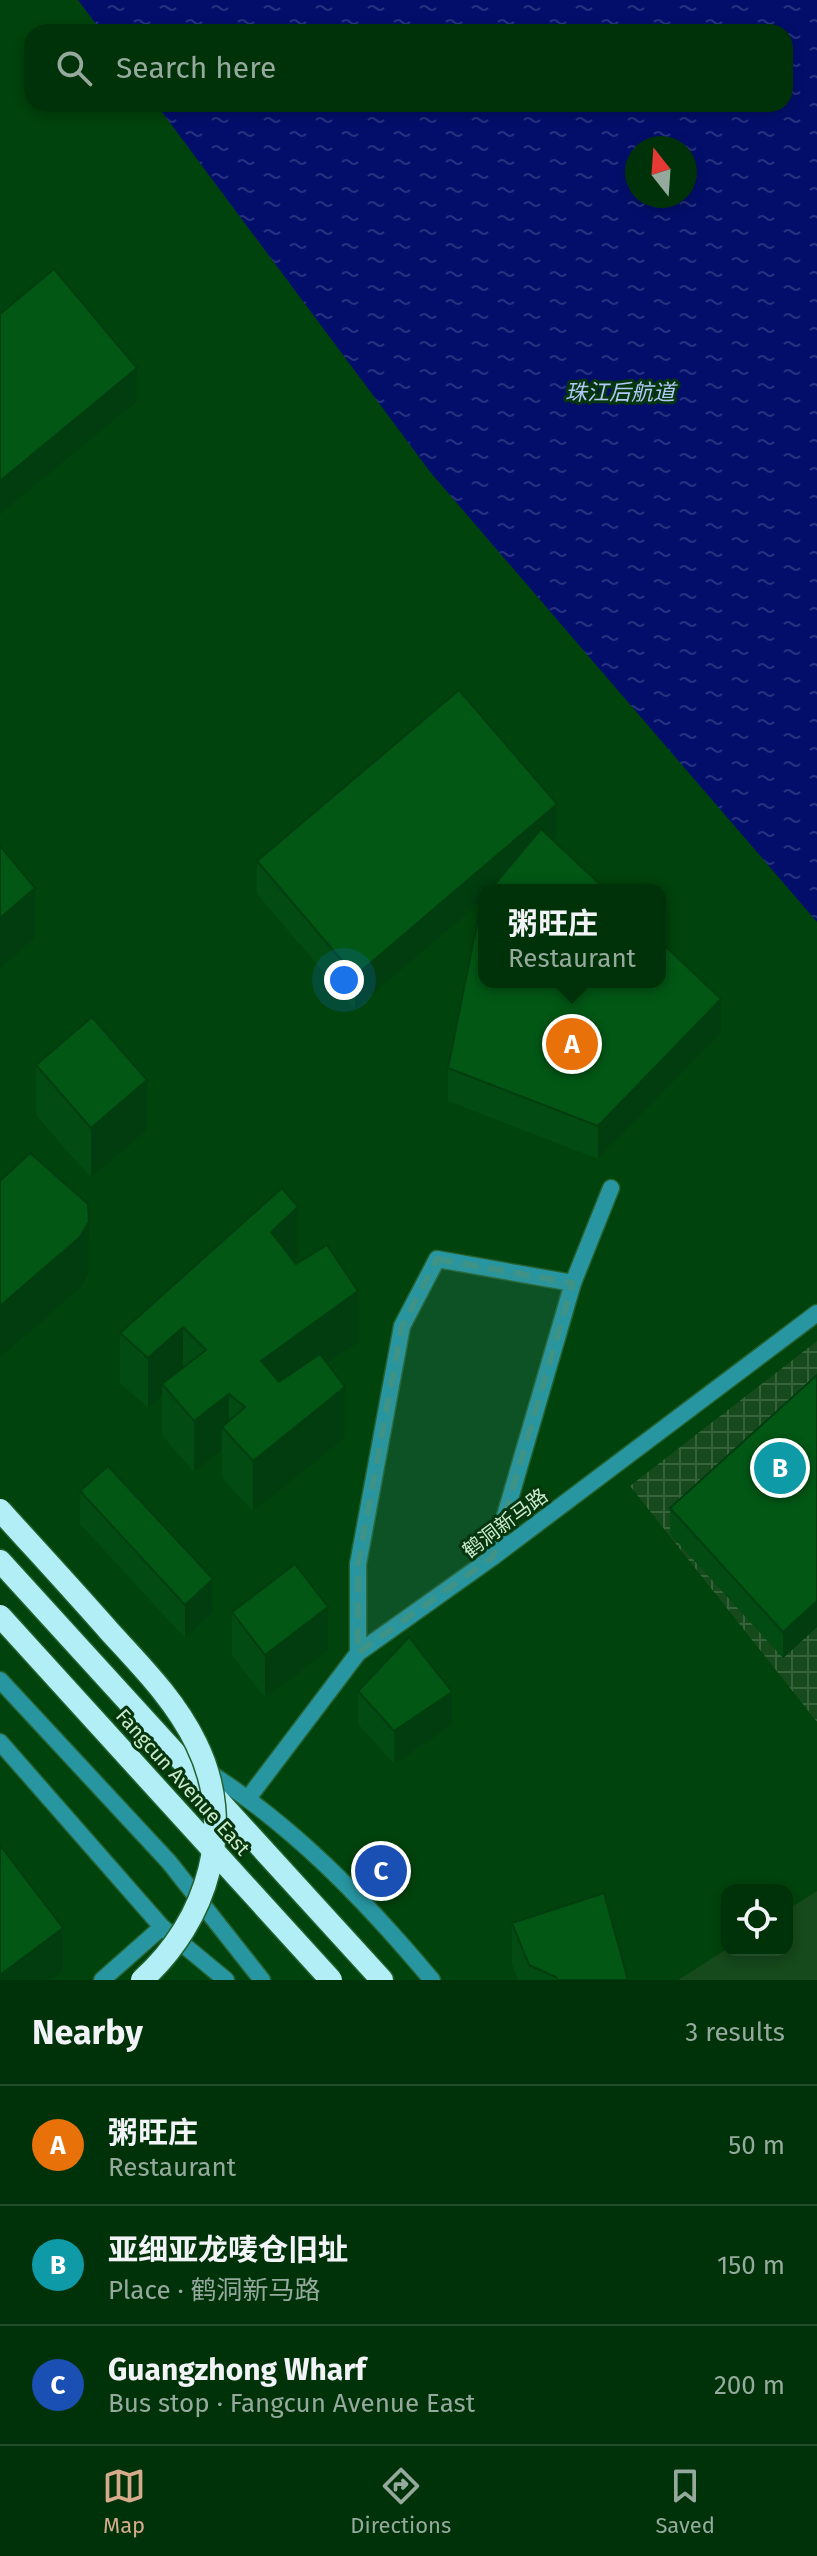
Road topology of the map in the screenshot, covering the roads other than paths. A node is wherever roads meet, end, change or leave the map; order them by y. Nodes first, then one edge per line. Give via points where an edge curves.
1 (611, 1188) dead end
2 (573, 1283) junction
3 (817, 1313) edge
4 (0, 1510) edge
5 (493, 1557) junction
6 (0, 1561) edge
7 (0, 1616) edge
8 (358, 1653) junction
9 (0, 1680) edge
10 (0, 1742) edge
11 (171, 1748) junction
12 (249, 1797) junction
13 (162, 1927) junction
14 (102, 1980) edge
15 (142, 1980) edge
16 (226, 1980) edge
17 (262, 1980) edge
18 (331, 1980) edge
19 (382, 1980) edge
20 (432, 1980) edge

1 - 2 street
2 - 5 street
2 - 8 street via 437,1259 402,1326 358,1564
3 - 5 street, 鹤洞新马路
4 - 15 highway, bridge via 155,1682 196,1743 211,1785 214,1842 202,1896 168,1954
5 - 8 street, 鹤洞新马路
6 - 11 highway, Fangcun Avenue East
7 - 18 highway, Fangcun Avenue East, bridge
8 - 12 street, 鹤洞新马路
9 - 17 street via 169,1862
10 - 13 street
11 - 12 street, Fangcun Avenue East
11 - 19 highway, Fangcun Avenue East
12 - 20 street, Fangcun Avenue East via 322,1859
13 - 14 street
13 - 16 street

